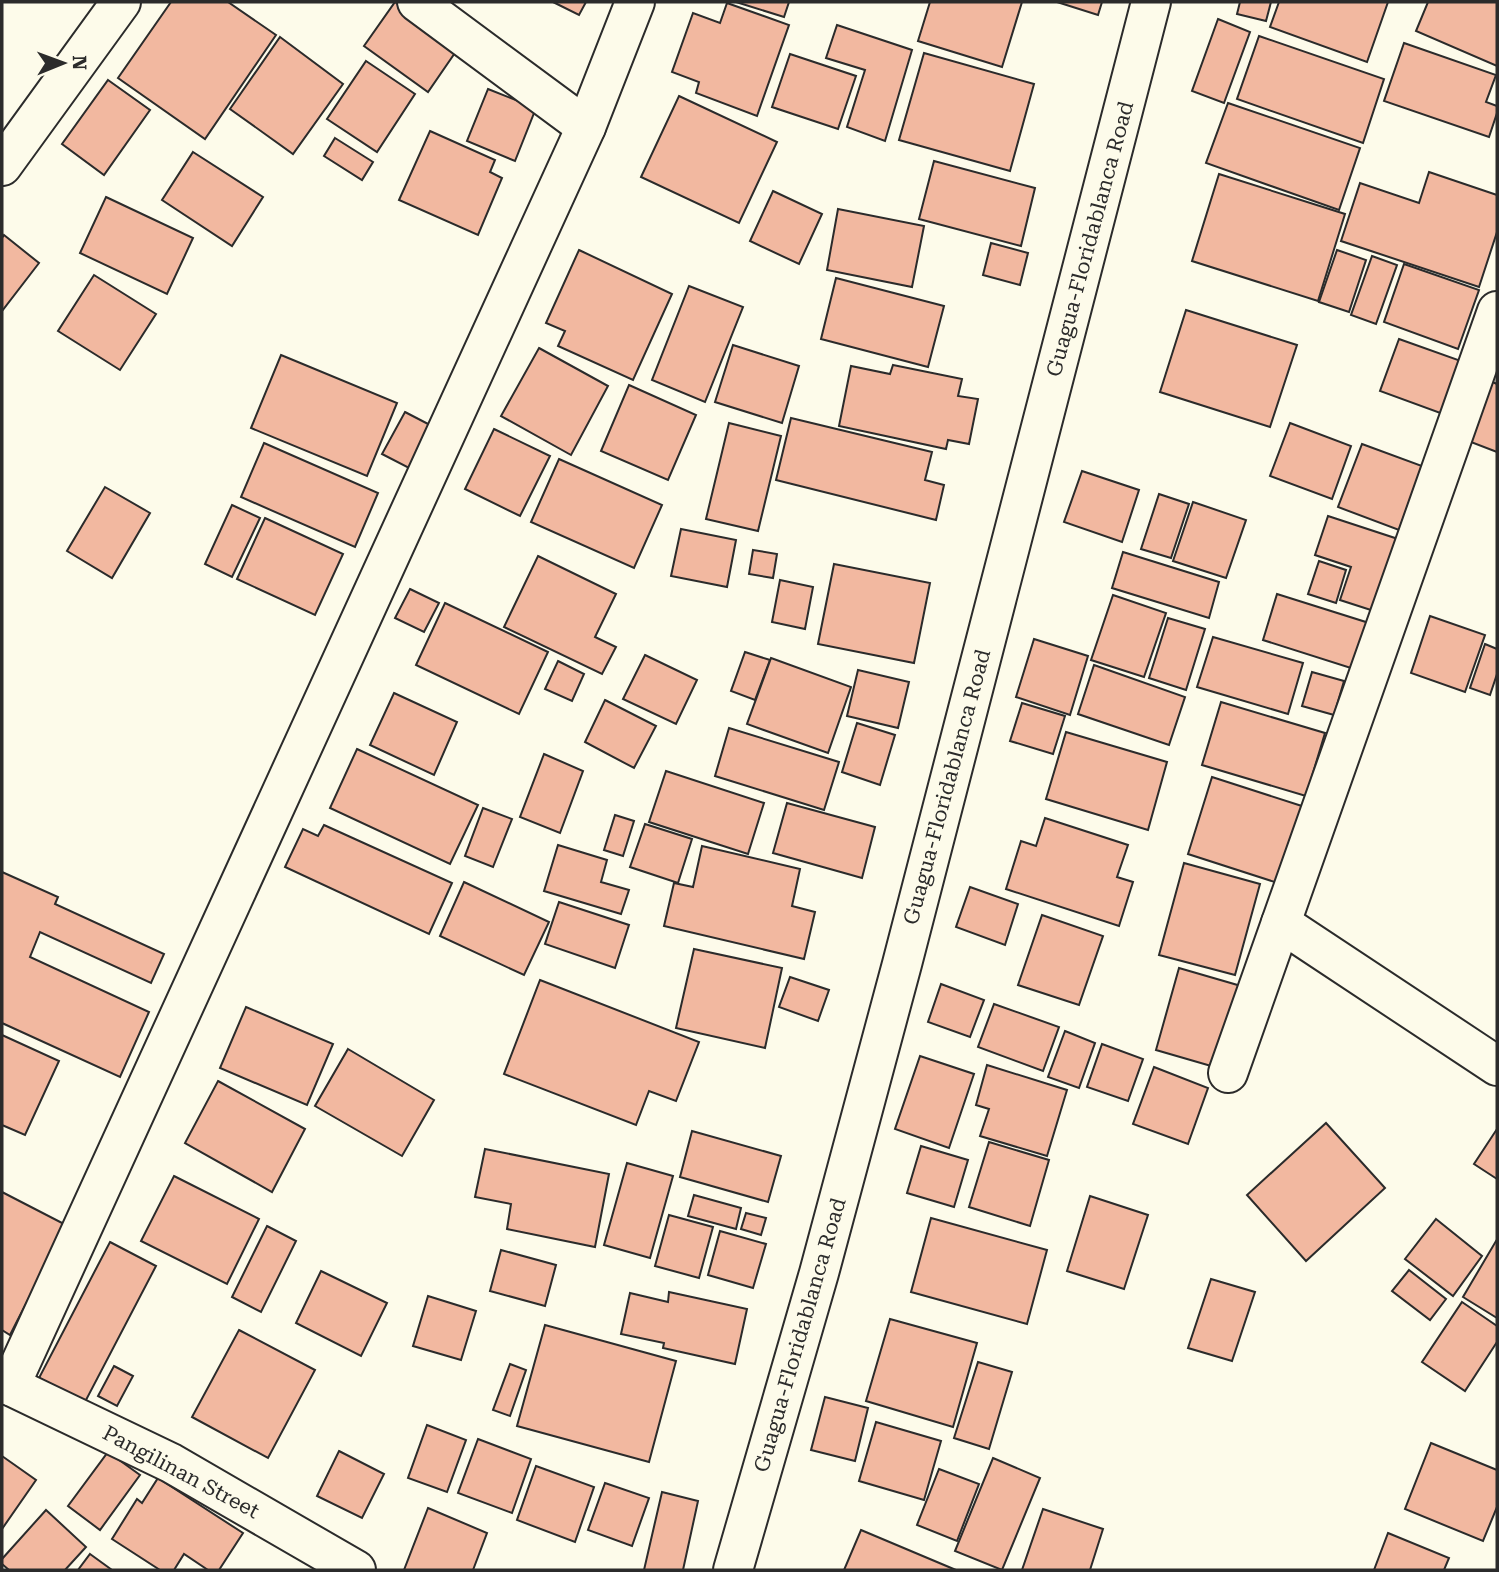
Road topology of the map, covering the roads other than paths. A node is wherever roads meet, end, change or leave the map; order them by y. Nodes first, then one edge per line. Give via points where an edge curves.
1 (121, 2) edge
2 (417, 2) edge
3 (635, 2) edge
4 (1152, 2) edge
5 (586, 127) junction
6 (2, 166) edge
7 (1497, 311) edge
8 (1281, 923) junction
9 (1497, 1066) edge
10 (1228, 1073) dead end
11 (6, 1384) edge
12 (356, 1570) edge
13 (733, 1570) edge

1 - 6 street
2 - 5 street
3 - 5 street
4 - 13 street, Guagua-Floridablanca Road via 819,1273
5 - 11 street
7 - 8 street
8 - 9 street
8 - 10 street
11 - 12 street, Pangilinan Street via 171,1463

